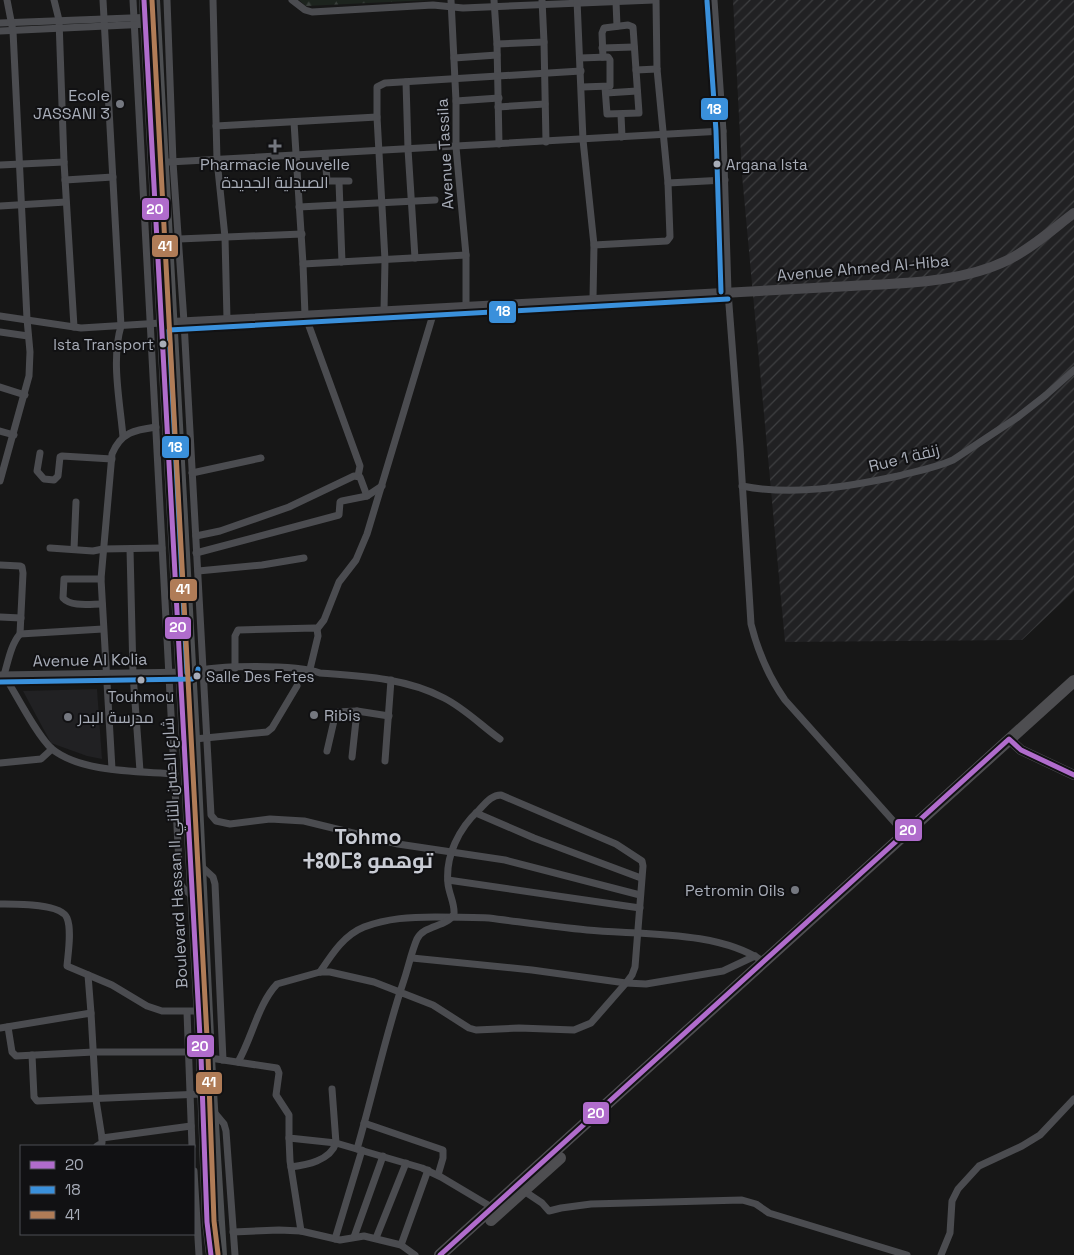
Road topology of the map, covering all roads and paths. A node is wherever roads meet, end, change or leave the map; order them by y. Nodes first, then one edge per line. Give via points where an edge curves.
1 (7, 0) edge
2 (54, 0) edge
3 (103, 0) edge
4 (133, 0) edge
5 (144, 0) edge
6 (155, 0) edge
7 (166, 0) edge
8 (213, 0) edge
9 (292, 0) edge
10 (655, 0) edge
11 (714, 0) edge
12 (621, 1) edge
13 (542, 2) edge
14 (577, 2) edge
15 (451, 3) edge
16 (495, 3) edge
17 (151, 20) junction
18 (134, 21) junction
19 (105, 22) junction
20 (0, 23) edge
21 (59, 24) junction
22 (617, 26) junction
23 (12, 27) junction
24 (0, 31) edge
25 (544, 42) junction
26 (498, 44) junction
27 (634, 47) junction
28 (602, 48) junction
29 (498, 56) junction
30 (603, 57) junction
31 (454, 58) junction
32 (580, 58) junction
33 (657, 69) junction
34 (636, 70) junction
35 (581, 71) junction
36 (544, 73) junction
37 (497, 76) junction
38 (455, 79) junction
39 (406, 82) junction
40 (582, 87) junction
41 (606, 90) junction
42 (637, 91) junction
43 (499, 98) junction
44 (456, 101) junction
45 (545, 104) junction
46 (498, 106) junction
47 (621, 115) junction
48 (377, 117) junction
49 (294, 122) junction
50 (216, 126) junction
51 (723, 132) junction
52 (662, 135) junction
53 (622, 137) junction
54 (584, 140) junction
55 (546, 142) junction
56 (499, 144) junction
57 (456, 147) junction
58 (408, 149) junction
59 (378, 151) junction
60 (325, 154) junction
61 (296, 156) junction
62 (216, 160) junction
63 (64, 162) junction
64 (163, 162) junction
65 (19, 164) junction
66 (0, 165) edge
67 (113, 177) junction
68 (65, 180) junction
69 (725, 180) junction
70 (349, 181) dead end
71 (339, 182) junction
72 (668, 183) junction
73 (435, 200) dead end
74 (66, 202) junction
75 (411, 202) junction
76 (381, 203) junction
77 (21, 204) junction
78 (339, 204) junction
79 (0, 206) edge
80 (299, 207) junction
81 (1074, 214) edge
82 (302, 234) junction
83 (225, 237) junction
84 (179, 239) junction
85 (594, 246) junction
86 (466, 255) junction
87 (414, 258) junction
88 (385, 260) junction
89 (342, 262) junction
90 (304, 264) junction
91 (728, 292) junction
92 (593, 300) junction
93 (466, 306) junction
94 (435, 308) junction
95 (384, 311) junction
96 (304, 315) junction
97 (0, 316) edge
98 (27, 319) junction
99 (227, 320) junction
100 (184, 322) junction
101 (166, 323) junction
102 (150, 324) junction
103 (121, 326) junction
104 (74, 327) junction
105 (0, 332) edge
106 (28, 336) junction
107 (1074, 370) edge
108 (0, 387) edge
109 (25, 395) junction
110 (156, 427) junction
111 (0, 431) edge
112 (14, 434) junction
113 (123, 437) junction
114 (40, 453) dead end
115 (261, 458) dead end
116 (112, 459) junction
117 (1, 470) edge
118 (192, 473) junction
119 (358, 476) junction
120 (0, 481) edge
121 (382, 486) junction
122 (742, 486) junction
123 (367, 496) junction
124 (76, 502) dead end
125 (196, 536) junction
126 (50, 548) dead end
127 (162, 548) junction
128 (74, 549) junction
129 (103, 549) junction
130 (130, 549) junction
131 (196, 553) junction
132 (304, 558) dead end
133 (0, 565) edge
134 (198, 571) junction
135 (101, 579) junction
136 (102, 604) junction
137 (0, 617) edge
138 (21, 618) junction
139 (103, 629) junction
140 (317, 629) junction
141 (20, 634) junction
142 (235, 668) junction
143 (204, 669) junction
144 (310, 669) junction
145 (191, 672) junction
146 (174, 673) junction
147 (107, 674) junction
148 (133, 674) junction
149 (2, 675) edge
150 (392, 680) junction
151 (1074, 681) edge
152 (297, 686) dead end
153 (1074, 692) edge
154 (357, 711) junction
155 (389, 716) junction
156 (207, 738) junction
157 (195, 739) junction
158 (500, 740) dead end
159 (1012, 742) junction
160 (52, 749) junction
161 (327, 751) dead end
162 (352, 757) dead end
163 (385, 761) dead end
164 (0, 763) edge
165 (112, 769) junction
166 (140, 771) junction
167 (175, 774) junction
168 (1074, 775) edge
169 (476, 813) junction
170 (905, 834) junction
171 (452, 852) junction
172 (201, 866) junction
173 (642, 878) junction
174 (448, 880) junction
175 (192, 896) junction
176 (640, 896) junction
177 (0, 904) edge
178 (640, 908) junction
179 (453, 917) junction
180 (638, 934) junction
181 (412, 958) junction
182 (760, 959) junction
183 (320, 972) junction
184 (88, 975) junction
185 (626, 983) junction
186 (400, 993) junction
187 (198, 1011) junction
188 (187, 1012) junction
189 (91, 1013) junction
190 (8, 1027) junction
191 (0, 1028) edge
192 (94, 1052) junction
193 (188, 1052) junction
194 (32, 1055) junction
195 (206, 1057) junction
196 (223, 1060) junction
197 (238, 1062) junction
198 (332, 1089) dead end
199 (190, 1094) junction
200 (202, 1094) junction
201 (1074, 1099) edge
202 (96, 1100) junction
203 (214, 1112) junction
204 (364, 1123) junction
205 (191, 1126) junction
206 (102, 1138) junction
207 (289, 1138) junction
208 (336, 1143) junction
209 (99, 1145) edge
210 (192, 1145) edge
211 (359, 1149) junction
212 (383, 1156) junction
213 (406, 1163) junction
214 (291, 1167) junction
215 (428, 1170) junction
216 (438, 1175) junction
217 (524, 1192) junction
218 (195, 1202) edge
219 (493, 1208) junction
220 (301, 1231) junction
221 (233, 1232) junction
222 (196, 1234) edge
223 (354, 1238) junction
224 (376, 1238) junction
225 (335, 1239) junction
226 (401, 1245) junction
227 (199, 1255) edge
228 (211, 1255) edge
229 (222, 1255) edge
230 (235, 1255) edge
231 (414, 1255) edge
232 (440, 1255) edge
233 (452, 1255) edge
234 (907, 1255) edge
235 (941, 1255) edge

1 - 23 street
2 - 21 street
3 - 19 street
4 - 18 street
5 - 17 main road, Boulevard Hassan II شارع الحسن الثاني
6 - 17 main road, Boulevard Hassan II شارع الحسن الثاني
7 - 64 street
8 - 50 street
9 - 15 street via 312,12
10 - 12 street
10 - 33 street
11 - 51 street
12 - 14 street
12 - 22 street
13 - 14 street
13 - 16 street
13 - 25 street
14 - 32 street
15 - 16 street
15 - 31 street, Avenue Tassila
16 - 26 street
17 - 18 street
17 - 64 main road, Boulevard Hassan II شارع الحسن الثاني
18 - 19 street
18 - 102 street
19 - 21 street
19 - 67 street
20 - 23 street
21 - 23 street
21 - 63 street
22 - 27 street via 633,27
22 - 28 street via 602,29
23 - 24 street
23 - 65 street
25 - 26 street
25 - 36 street
26 - 29 street
27 - 28 street
27 - 34 street
28 - 30 street
29 - 31 street
29 - 37 street
30 - 32 street
30 - 41 street via 610,60 611,83
31 - 38 street, Avenue Tassila
32 - 35 street
33 - 34 street
33 - 52 street
34 - 42 street
35 - 36 street
35 - 40 street
36 - 37 street
36 - 45 street
37 - 38 street
37 - 43 street
38 - 39 street
38 - 44 street, Avenue Tassila
39 - 48 street via 382,83 377,87
39 - 58 street
40 - 41 street
40 - 54 street
41 - 42 street
41 - 47 street via 607,114
42 - 47 street via 638,113
43 - 44 street
43 - 46 street
44 - 57 street, Avenue Tassila
45 - 46 street
45 - 55 street
46 - 56 street
47 - 53 street
48 - 49 street
48 - 59 street
49 - 50 street
49 - 61 street
50 - 62 street
51 - 52 street
51 - 69 street
52 - 53 street
52 - 72 street
53 - 54 street
54 - 55 street
54 - 85 street
55 - 56 street
56 - 57 street
57 - 58 street
57 - 86 street, Avenue Tassila
58 - 59 street
58 - 75 street
59 - 60 street
59 - 76 street
60 - 61 street
60 - 71 street via 327,180
61 - 62 street
61 - 80 street
62 - 64 street
62 - 83 street
63 - 65 street
63 - 68 street
64 - 84 street
64 - 101 main road, Boulevard Hassan II شارع الحسن الثاني
65 - 66 street
65 - 77 street
67 - 68 street
67 - 103 street
68 - 74 street
69 - 72 street
69 - 91 street
70 - 71 street
71 - 78 street
72 - 85 street via 670,240
73 - 75 street
74 - 77 street
74 - 104 street
75 - 76 street
75 - 87 street
76 - 78 street
76 - 88 street
77 - 79 street
77 - 98 street
78 - 80 street
78 - 89 street
80 - 82 street
81 - 91 street, Avenue Ahmed Al-Hiba via 1010,259 975,272 923,281
82 - 83 street
82 - 90 street
83 - 84 street
83 - 99 street
84 - 100 street
85 - 92 street
86 - 87 street
86 - 93 street, Avenue Tassila
87 - 88 street
88 - 89 street
88 - 95 street
89 - 90 street
90 - 96 street
91 - 92 street, Avenue Ahmed Al-Hiba
91 - 122 street
92 - 93 street, Avenue Ahmed Al-Hiba
93 - 94 street, Avenue Ahmed Al-Hiba
94 - 95 street, Avenue Ahmed Al-Hiba
94 - 121 street
95 - 96 street, Avenue Ahmed Al-Hiba
96 - 99 street, Avenue Ahmed Al-Hiba
96 - 119 street via 360,466
97 - 98 street
98 - 104 street
98 - 106 street
99 - 100 street, Avenue Ahmed Al-Hiba
100 - 101 street, Avenue Ahmed Al-Hiba
100 - 118 street
101 - 102 street
101 - 145 main road, Boulevard Hassan II شارع الحسن الثاني
101 - 146 main road, Boulevard Hassan II شارع الحسن الثاني
102 - 103 street
102 - 110 street
103 - 104 street
103 - 113 street via 116,354
105 - 106 street
106 - 109 street via 29,376
107 - 122 street, Rue 1 زنقة via 1018,417 953,460 938,466 867,482 810,490
108 - 109 street
109 - 112 street
110 - 113 street via 135,430
110 - 127 street
111 - 112 street
112 - 117 street
113 - 116 street via 116,444
114 - 116 street via 37,471 44,479 54,480 58,476 62,456
115 - 118 street
116 - 129 street
117 - 120 street
118 - 125 street
119 - 123 street
119 - 125 street via 290,507
121 - 123 street
121 - 140 street via 356,560 339,582 324,620
122 - 170 street via 750,615 763,664 785,700
123 - 131 street via 340,502 339,515
124 - 128 street
125 - 131 street
126 - 128 street
127 - 130 street
127 - 146 street
128 - 129 street
129 - 130 street
129 - 135 street
130 - 148 street
131 - 134 street
132 - 134 street
133 - 138 street via 22,568
134 - 143 street
135 - 136 street
135 - 136 street via 64,579 63,598 76,604
136 - 139 street
137 - 138 street
138 - 141 street
139 - 141 street
139 - 147 street
140 - 142 street via 238,630 235,636
140 - 144 street
141 - 149 street
142 - 143 street, Avenue Al Kolia
142 - 144 street, Avenue Al Kolia
143 - 145 street, Avenue Al Kolia
143 - 156 street
144 - 150 street, Avenue Al Kolia via 320,673
145 - 146 street, Avenue Al Kolia
145 - 157 main road, Boulevard Hassan II شارع الحسن الثاني
146 - 148 street, Avenue Al Kolia
146 - 167 street
146 - 175 main road, Boulevard Hassan II شارع الحسن الثاني
147 - 148 street, Avenue Al Kolia
147 - 149 street, Avenue Al Kolia
147 - 165 street
148 - 166 street
149 - 160 street
150 - 155 street
150 - 158 street, Avenue Al Kolia via 445,698
151 - 159 highway
152 - 156 street via 267,732
153 - 159 highway
154 - 155 street
154 - 161 street via 336,712
154 - 162 street
155 - 163 street
156 - 157 street
156 - 171 street via 211,815 216,821 237,824 270,819 304,821 398,844
157 - 172 main road, Boulevard Hassan II شارع الحسن الثاني
159 - 168 street via 1027,754
159 - 170 highway
159 - 217 highway
160 - 164 street via 41,758
160 - 165 street via 80,764
165 - 166 street
166 - 167 street
167 - 175 street via 180,882
169 - 171 street via 460,832
169 - 173 street
169 - 173 street via 493,797 503,795 627,850 642,861
170 - 182 highway
171 - 174 street
171 - 176 street via 505,860
172 - 195 main road, Boulevard Hassan II شارع الحسن الثاني
172 - 196 street via 215,884
173 - 176 street
174 - 178 street
174 - 179 street via 455,911
175 - 187 main road, Boulevard Hassan II شارع الحسن الثاني
176 - 178 street
177 - 184 street via 33,905 65,914 69,925 67,966
178 - 180 street
179 - 180 street
179 - 181 street via 420,934
179 - 183 street via 399,918 363,927 350,934 335,949
180 - 182 street via 714,942
180 - 185 street via 635,967
181 - 185 street
181 - 186 street
182 - 185 street via 704,976 646,984
182 - 219 highway
183 - 186 street via 374,982
183 - 197 street via 277,984
184 - 188 street via 148,1006 162,1011
184 - 189 street
185 - 186 street via 591,1023 574,1030 476,1030 433,1005
186 - 204 street
187 - 188 street
187 - 195 main road, Boulevard Hassan II شارع الحسن الثاني
188 - 193 street
189 - 190 street
189 - 192 street
190 - 191 street
190 - 194 street via 14,1055
192 - 193 street
192 - 194 street
192 - 202 street
193 - 195 street
193 - 199 street
194 - 202 street via 35,1100
195 - 196 street
195 - 200 main road, Boulevard Hassan II شارع الحسن الثاني
195 - 203 main road, Boulevard Hassan II شارع الحسن الثاني
196 - 197 street
197 - 207 street via 278,1069 276,1095 290,1118
198 - 208 street
199 - 200 street
199 - 202 street
199 - 205 street
200 - 228 main road, Boulevard Hassan II شارع الحسن الثاني
201 - 235 street via 1040,1134 979,1166 958,1189 952,1201 950,1233
202 - 206 street
203 - 221 street via 226,1131
203 - 229 main road, Boulevard Hassan II شارع الحسن الثاني
204 - 211 street
204 - 216 street via 440,1148 444,1153
205 - 206 street
205 - 210 street
206 - 209 street
207 - 208 street
207 - 214 street
208 - 211 street
208 - 214 street via 330,1152 314,1163
211 - 212 street
211 - 225 street
212 - 213 street
212 - 223 street
213 - 215 street
213 - 224 street
214 - 220 street
215 - 216 street
215 - 226 street
216 - 219 street
217 - 233 highway
217 - 234 street via 549,1211 582,1204 742,1200 769,1213
218 - 222 street
219 - 232 highway
220 - 221 street
220 - 225 street
221 - 230 street
222 - 227 street
223 - 224 street
223 - 225 street
224 - 226 street
226 - 231 street

